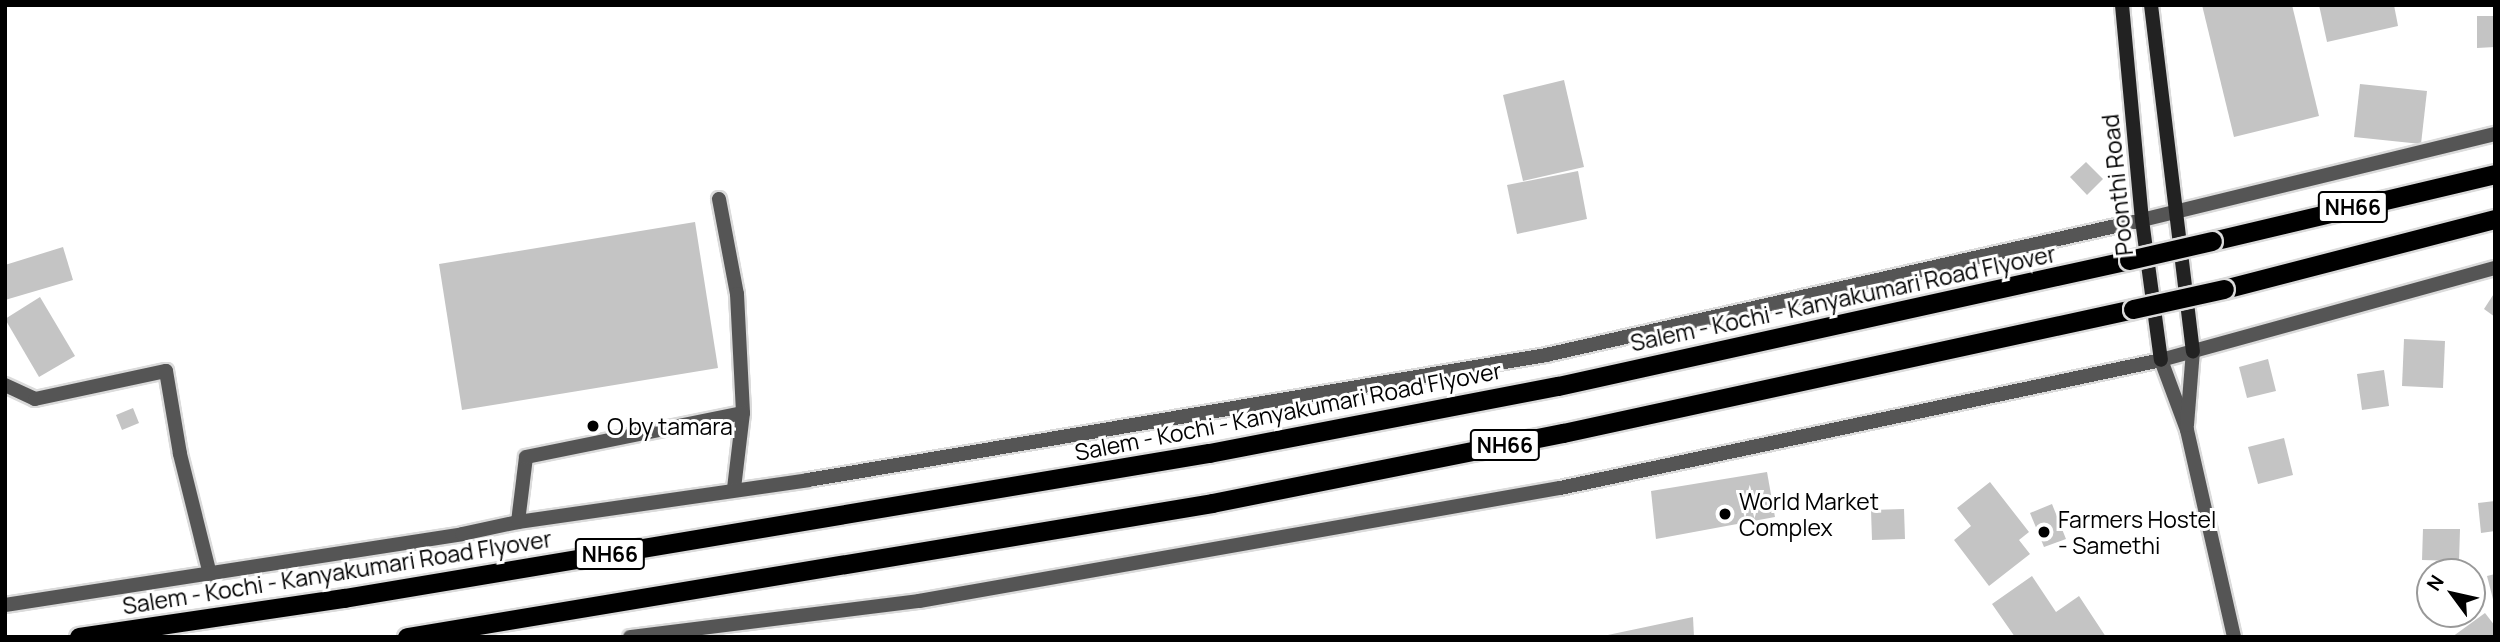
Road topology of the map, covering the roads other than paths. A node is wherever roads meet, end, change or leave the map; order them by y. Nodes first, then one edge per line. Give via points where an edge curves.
1 (2122, 5) edge
2 (2151, 5) edge
3 (2495, 134) edge
4 (2495, 174) edge
5 (719, 199) dead end
6 (2176, 212) junction
7 (2495, 219) edge
8 (2142, 220) junction
9 (2495, 268) edge
10 (2193, 351) junction
11 (2161, 360) junction
12 (5, 385) edge
13 (743, 413) junction
14 (2187, 430) junction
15 (734, 489) junction
16 (518, 522) junction
17 (210, 574) junction
18 (5, 605) edge
19 (79, 637) edge
20 (407, 637) edge
21 (630, 637) edge
22 (2234, 637) edge

1 - 8 main road, Poonthi Road
2 - 6 main road
3 - 6 street
4 - 19 highway, Salem - Kochi - Kanyakumari Road Flyover / NH66, bridge via 1558,386 1209,453 371,594
5 - 13 street via 737,294
6 - 8 street
6 - 10 main road
7 - 20 highway, NH66, bridge via 2224,289 1563,433 1212,503
8 - 11 main road, Poonthi Road
8 - 15 street via 1546,355
9 - 10 street
10 - 11 street
10 - 14 street
11 - 14 street
11 - 21 street via 1560,488 919,601
12 - 17 street via 35,399 166,371 180,454
13 - 15 street
13 - 16 street via 526,457
14 - 22 street
15 - 16 street
16 - 17 street
17 - 18 street

